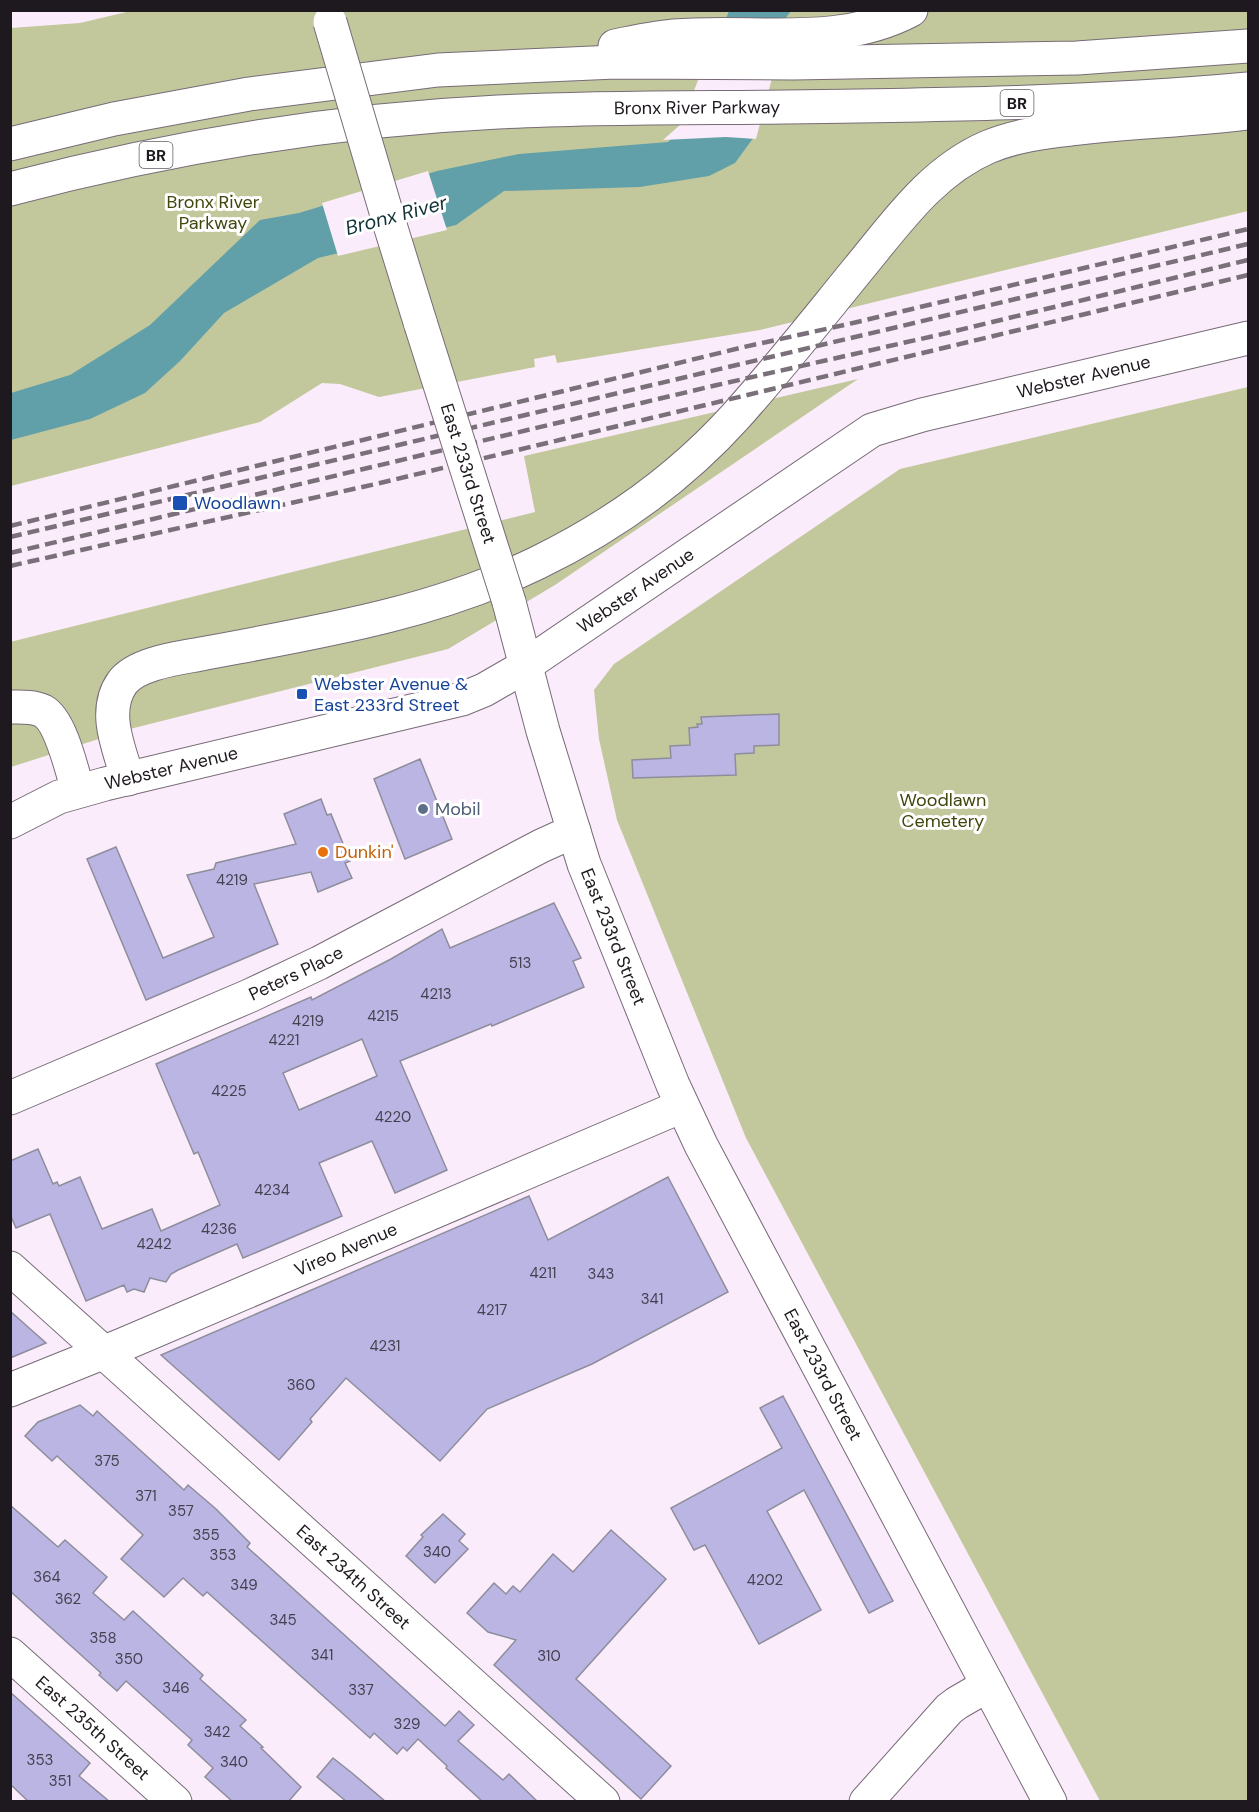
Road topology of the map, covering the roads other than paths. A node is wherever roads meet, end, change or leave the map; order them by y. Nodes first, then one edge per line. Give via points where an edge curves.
1 (911, 10) edge
2 (328, 16) edge
3 (1248, 46) edge
4 (796, 49) junction
5 (1248, 89) edge
6 (1248, 113) edge
7 (10, 144) edge
8 (10, 189) edge
9 (1248, 338) edge
10 (527, 664) junction
11 (10, 707) edge
12 (128, 779) junction
13 (78, 791) junction
14 (10, 822) edge
15 (574, 831) junction
16 (10, 1098) edge
17 (682, 1106) junction
18 (10, 1268) edge
19 (104, 1352) junction
20 (10, 1390) edge
21 (10, 1654) edge
22 (988, 1685) junction
23 (175, 1802) edge
24 (603, 1802) edge
25 (866, 1802) edge
26 (1050, 1802) edge

1 - 4 main road via 891,21
2 - 10 main road, East 233rd Street, bridge
3 - 4 main road via 1077,58
4 - 7 main road via 673,49 395,75 249,94
5 - 8 main road, Bronx River Parkway / BR via 1086,101 667,107 400,119 303,130 145,157
6 - 12 main road via 1038,133 1003,142 955,165 908,209 736,416 702,452 660,487 582,540 462,595 380,619 173,659 136,672 122,683 112,707
9 - 10 main road, Webster Avenue via 873,430
10 - 12 main road, Webster Avenue via 462,699
10 - 15 main road, East 233rd Street
11 - 13 main road via 37,709 50,718 58,730
12 - 13 main road, Webster Avenue
13 - 14 main road, Webster Avenue
15 - 16 main road, Peters Place via 319,963
15 - 17 main road, East 233rd Street
17 - 19 main road, Vireo Avenue
17 - 22 main road, East 233rd Street
18 - 19 main road, East 234th Street
19 - 20 main road, Vireo Avenue
19 - 24 main road, East 234th Street
21 - 23 main road, East 235th Street
22 - 25 main road via 949,1709
22 - 26 main road, East 233rd Street

